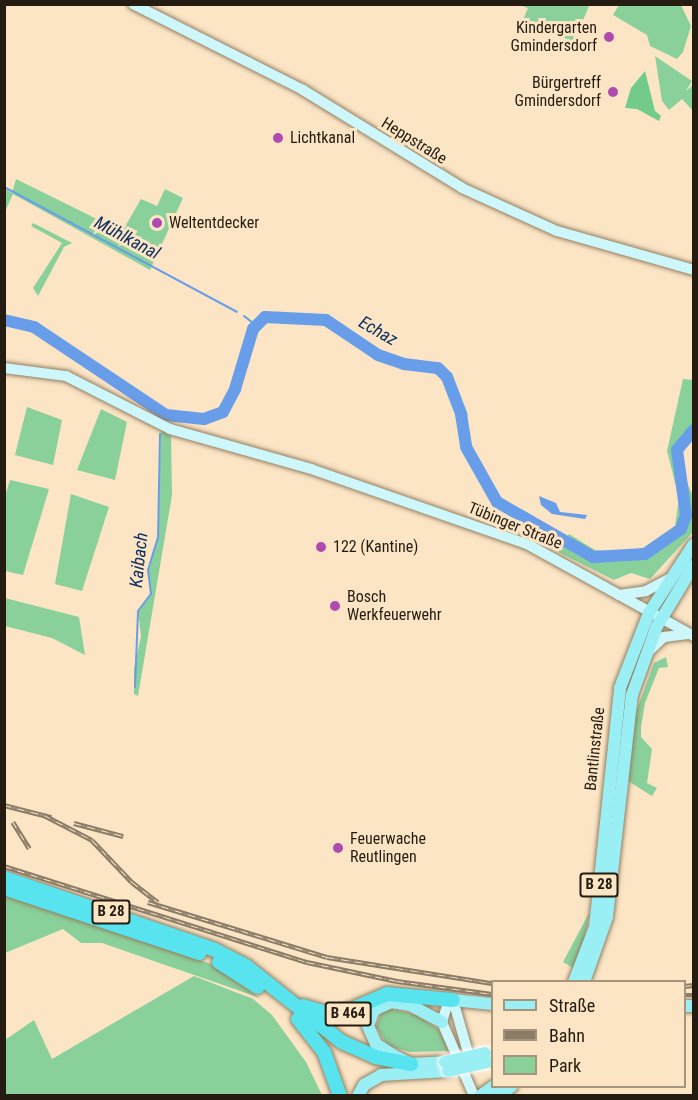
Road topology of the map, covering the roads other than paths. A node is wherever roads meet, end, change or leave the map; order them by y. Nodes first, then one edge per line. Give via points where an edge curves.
1 (133, 4) edge
2 (693, 270) edge
3 (4, 368) edge
4 (693, 544) edge
5 (693, 565) edge
6 (669, 579) junction
7 (619, 595) junction
8 (655, 616) junction
9 (692, 635) edge
10 (644, 657) junction
11 (4, 878) edge
12 (4, 888) edge
13 (581, 977) edge
14 (451, 1000) junction
15 (292, 1003) junction
16 (491, 1004) edge
17 (298, 1019) junction
18 (442, 1023) junction
19 (490, 1056) edge
20 (412, 1068) junction
21 (340, 1095) edge
22 (358, 1095) edge
23 (480, 1095) edge

1 - 2 street, Heppstraße via 303,90 473,193 557,231
3 - 7 street, Tübinger Straße via 66,376 182,433 313,470 519,540
4 - 6 main road, Bantlinstraße / B 28
5 - 8 main road, Bantlinstraße / B 28
6 - 7 street via 646,591
6 - 8 main road, Bantlinstraße / B 28
7 - 8 street, Tübinger Straße
8 - 9 street, Tübinger Straße
8 - 10 main road, Bantlinstraße / B 28
8 - 13 main road, Bantlinstraße / B 28 via 617,701 595,927
9 - 10 street via 664,638
10 - 13 main road, Bantlinstraße / B 28 via 626,721 607,917
11 - 15 highway, B 28 via 205,945 246,966
12 - 17 highway, B 28 via 213,959 247,978
14 - 15 highway, B 464 via 387,994 336,1016
14 - 16 main road, B 464
14 - 18 street
14 - 23 street
15 - 20 highway, B 28 via 353,1047
17 - 20 highway, B 28 via 345,1052
17 - 21 highway, B 464 via 324,1052
18 - 20 main road via 399,1003 374,1010 368,1026 376,1044
18 - 23 street
19 - 20 main road, B 28, bridge via 447,1067
20 - 22 main road via 375,1077

